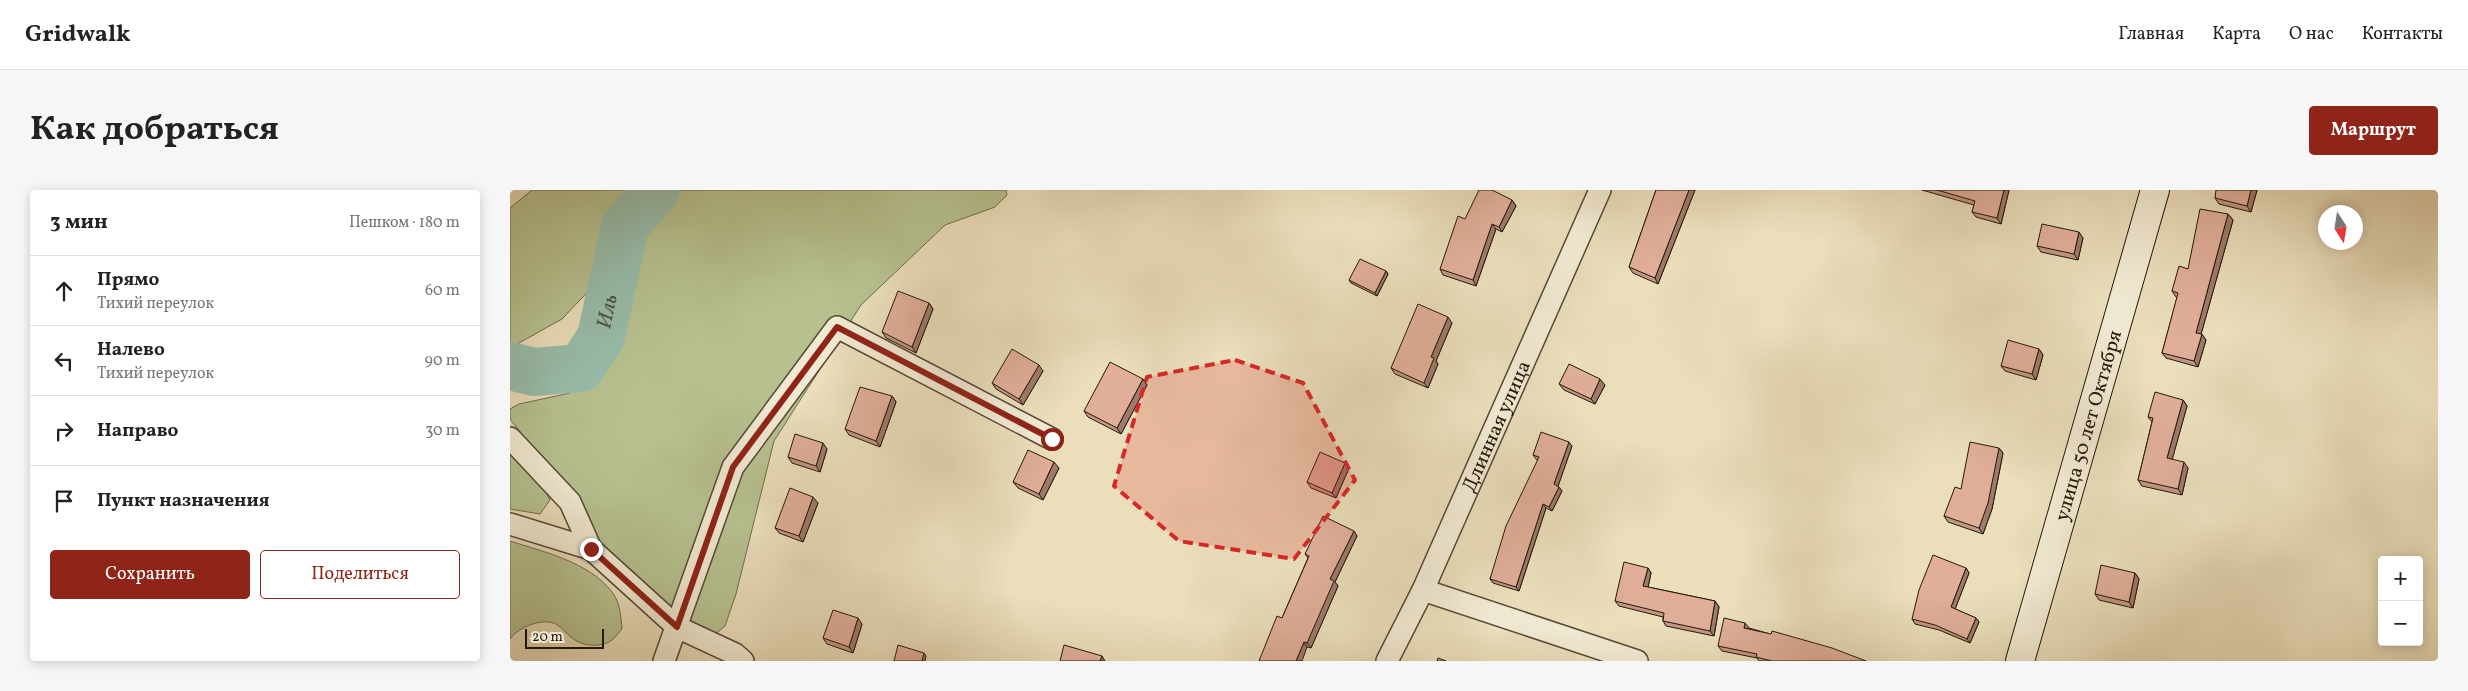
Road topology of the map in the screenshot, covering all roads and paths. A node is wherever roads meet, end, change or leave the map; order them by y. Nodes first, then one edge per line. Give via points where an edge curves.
1 (1600, 190) edge
2 (2156, 190) edge
3 (510, 438) edge
4 (1052, 439) dead end
5 (510, 524) edge
6 (591, 549) junction
7 (1424, 590) junction
8 (677, 627) junction
9 (664, 661) edge
10 (743, 661) edge
11 (1387, 661) edge
12 (1637, 661) edge
13 (2020, 661) edge

1 - 7 street, Длинная улица
2 - 13 street, улица 50 лет Октября
3 - 6 street via 570,502
4 - 8 street via 837,327 733,467
5 - 6 street
6 - 8 street
7 - 11 street, Длинная улица
7 - 12 street
8 - 9 street
8 - 10 street via 735,654

